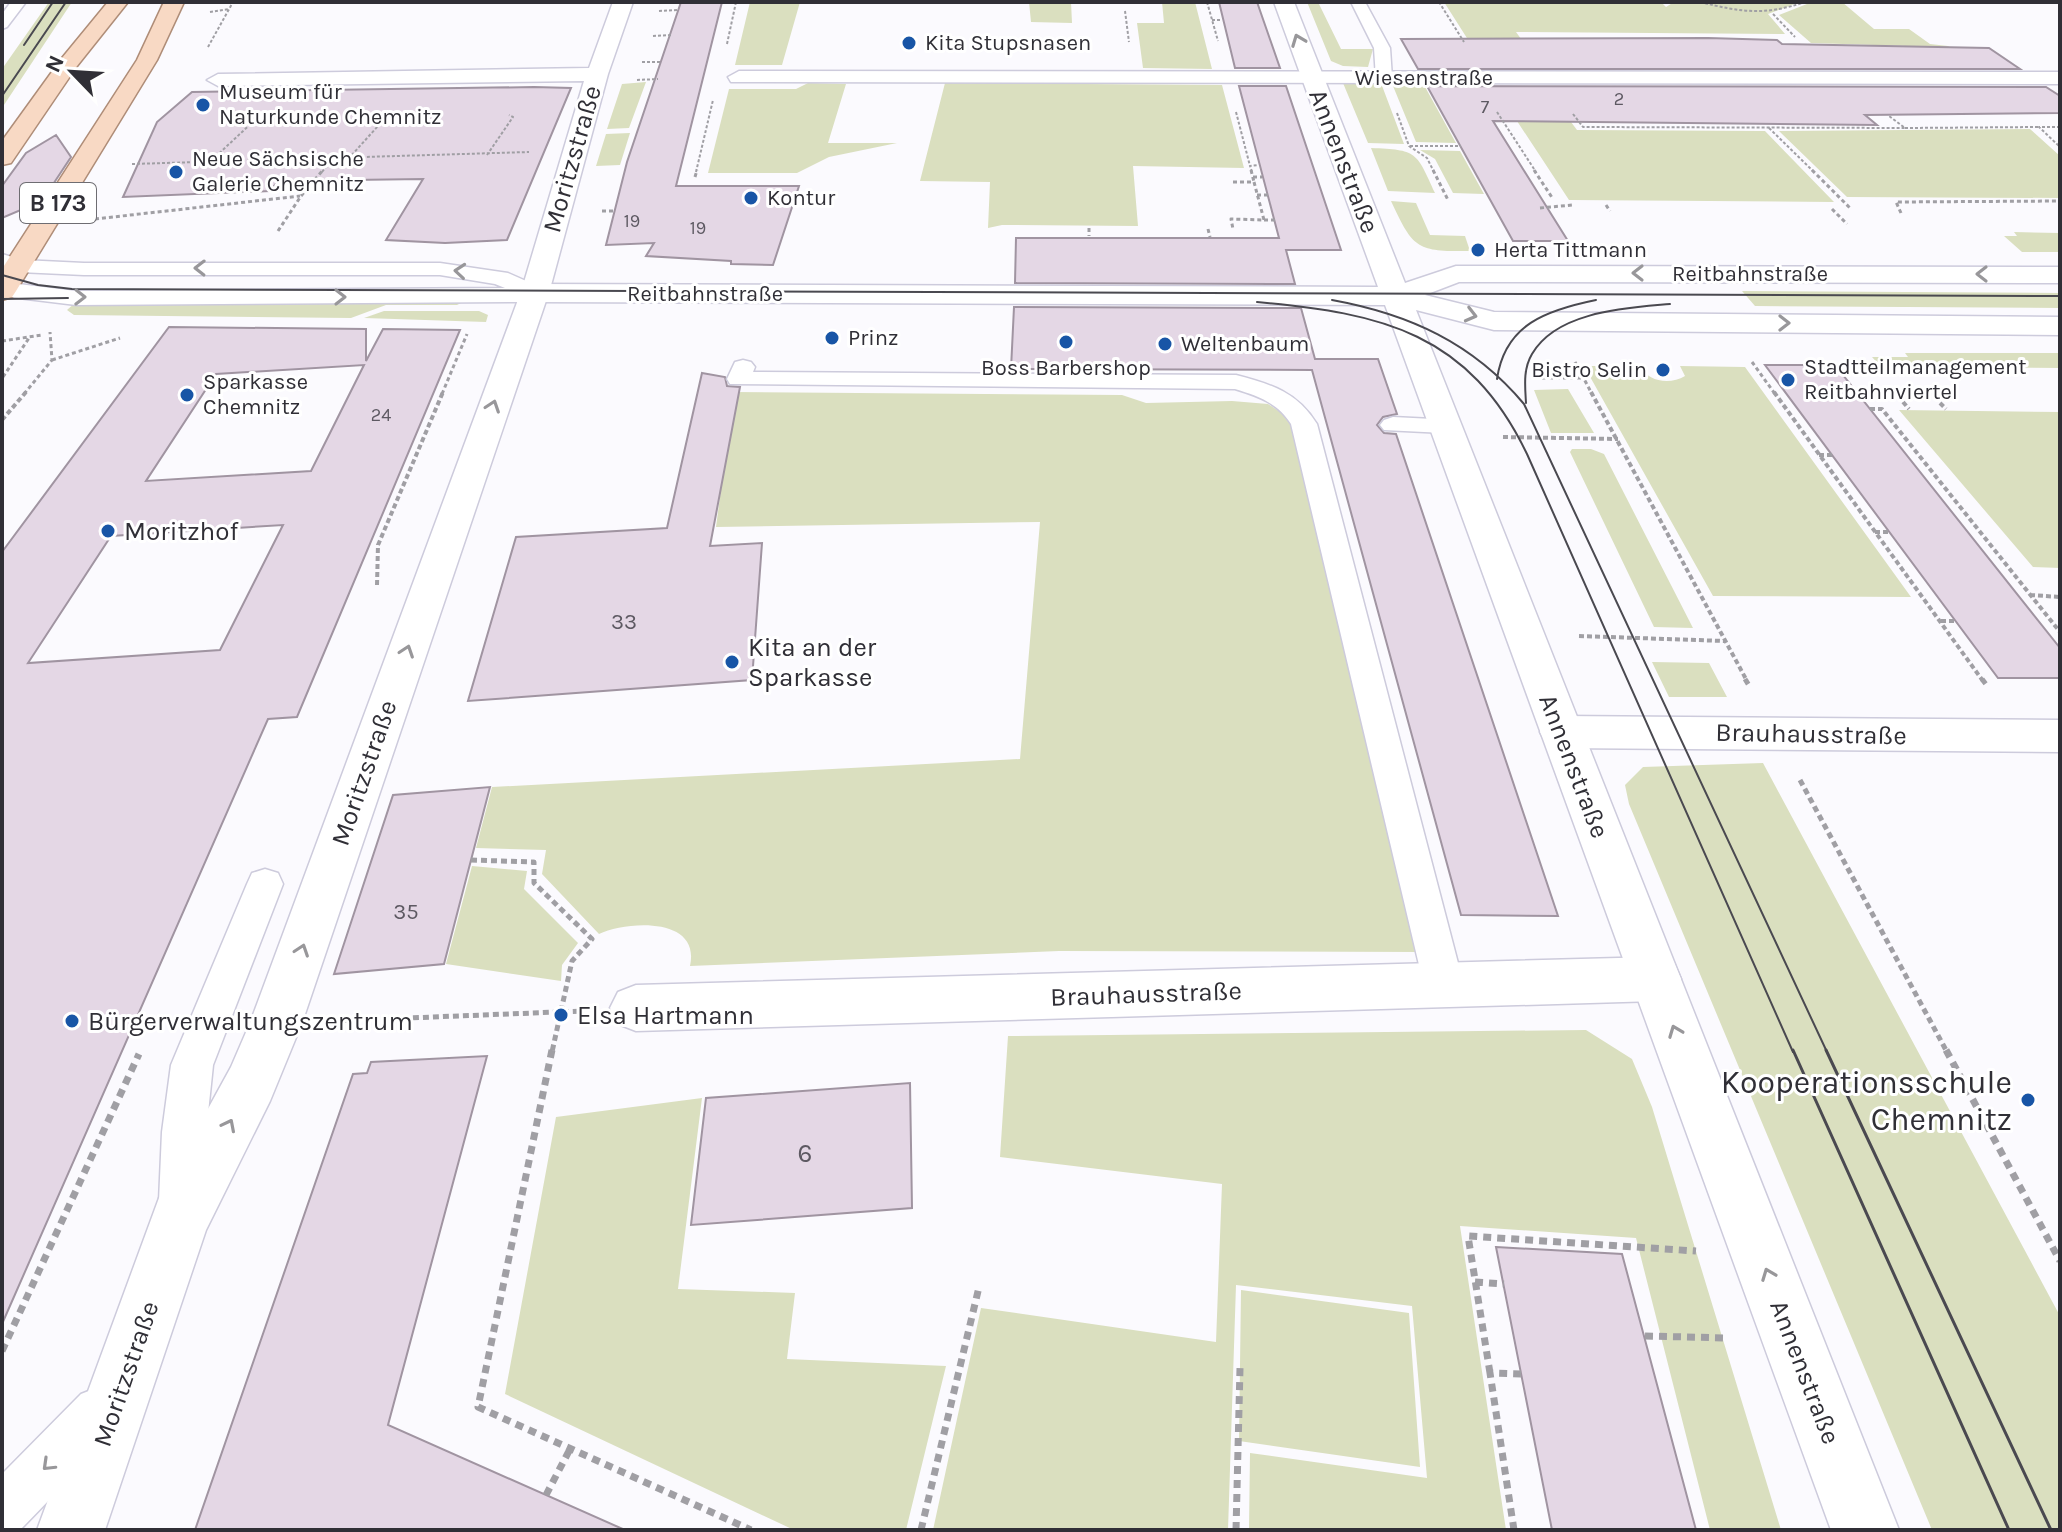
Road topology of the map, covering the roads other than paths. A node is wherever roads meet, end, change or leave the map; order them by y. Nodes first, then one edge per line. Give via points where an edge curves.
1 (19, 2) edge
2 (118, 2) edge
3 (174, 2) edge
4 (623, 2) edge
5 (1284, 2) edge
6 (1358, 2) edge
7 (2, 24) edge
8 (597, 74) junction
9 (739, 77) dead end
10 (1313, 78) junction
11 (1384, 78) junction
12 (2060, 78) edge
13 (218, 80) dead end
14 (2, 158) edge
15 (2060, 275) edge
16 (6, 279) edge
17 (534, 293) junction
18 (1395, 296) junction
19 (2060, 326) edge
20 (743, 367) dead end
21 (1393, 425) dead end
22 (1444, 425) junction
23 (1561, 732) junction
24 (2042, 736) edge
25 (265, 884) dead end
26 (1656, 979) junction
27 (1444, 986) junction
28 (636, 1008) road end
29 (180, 1219) junction
30 (121, 1388) junction
31 (2, 1510) edge
32 (71, 1530) edge
33 (1865, 1530) edge

1 - 7 lane
2 - 14 main road, B 173
3 - 16 main road, B 173 via 147,60
4 - 8 street, Moritzstraße
10 -> 5 street, Annenstraße
6 - 11 lane via 1382,48
8 - 13 street
8 - 17 street, Moritzstraße
9 - 10 street, Wiesenstraße
10 - 11 street, Wiesenstraße
10 - 18 street, Annenstraße
11 - 12 street, Wiesenstraße
15 -> 18 street, Reitbahnstraße via 1456,274
16 - 17 lane via 76,298
17 - 18 street, Reitbahnstraße
29 -> 17 street, Moritzstraße via 276,1023
18 -> 19 street, Reitbahnstraße via 1494,321
18 - 22 street, Annenstraße
20 - 27 lane via 739,379 1236,382 1270,392 1295,407 1304,424
21 - 22 lane
22 - 23 street, Annenstraße
23 - 24 street, Brauhausstraße
23 - 26 street, Annenstraße
25 - 29 lane via 192,1065
26 - 27 street, Brauhausstraße
33 -> 26 street, Annenstraße
27 - 28 street, Brauhausstraße
29 - 30 street, Moritzstraße
30 -> 31 lane
30 - 32 street, Moritzstraße

